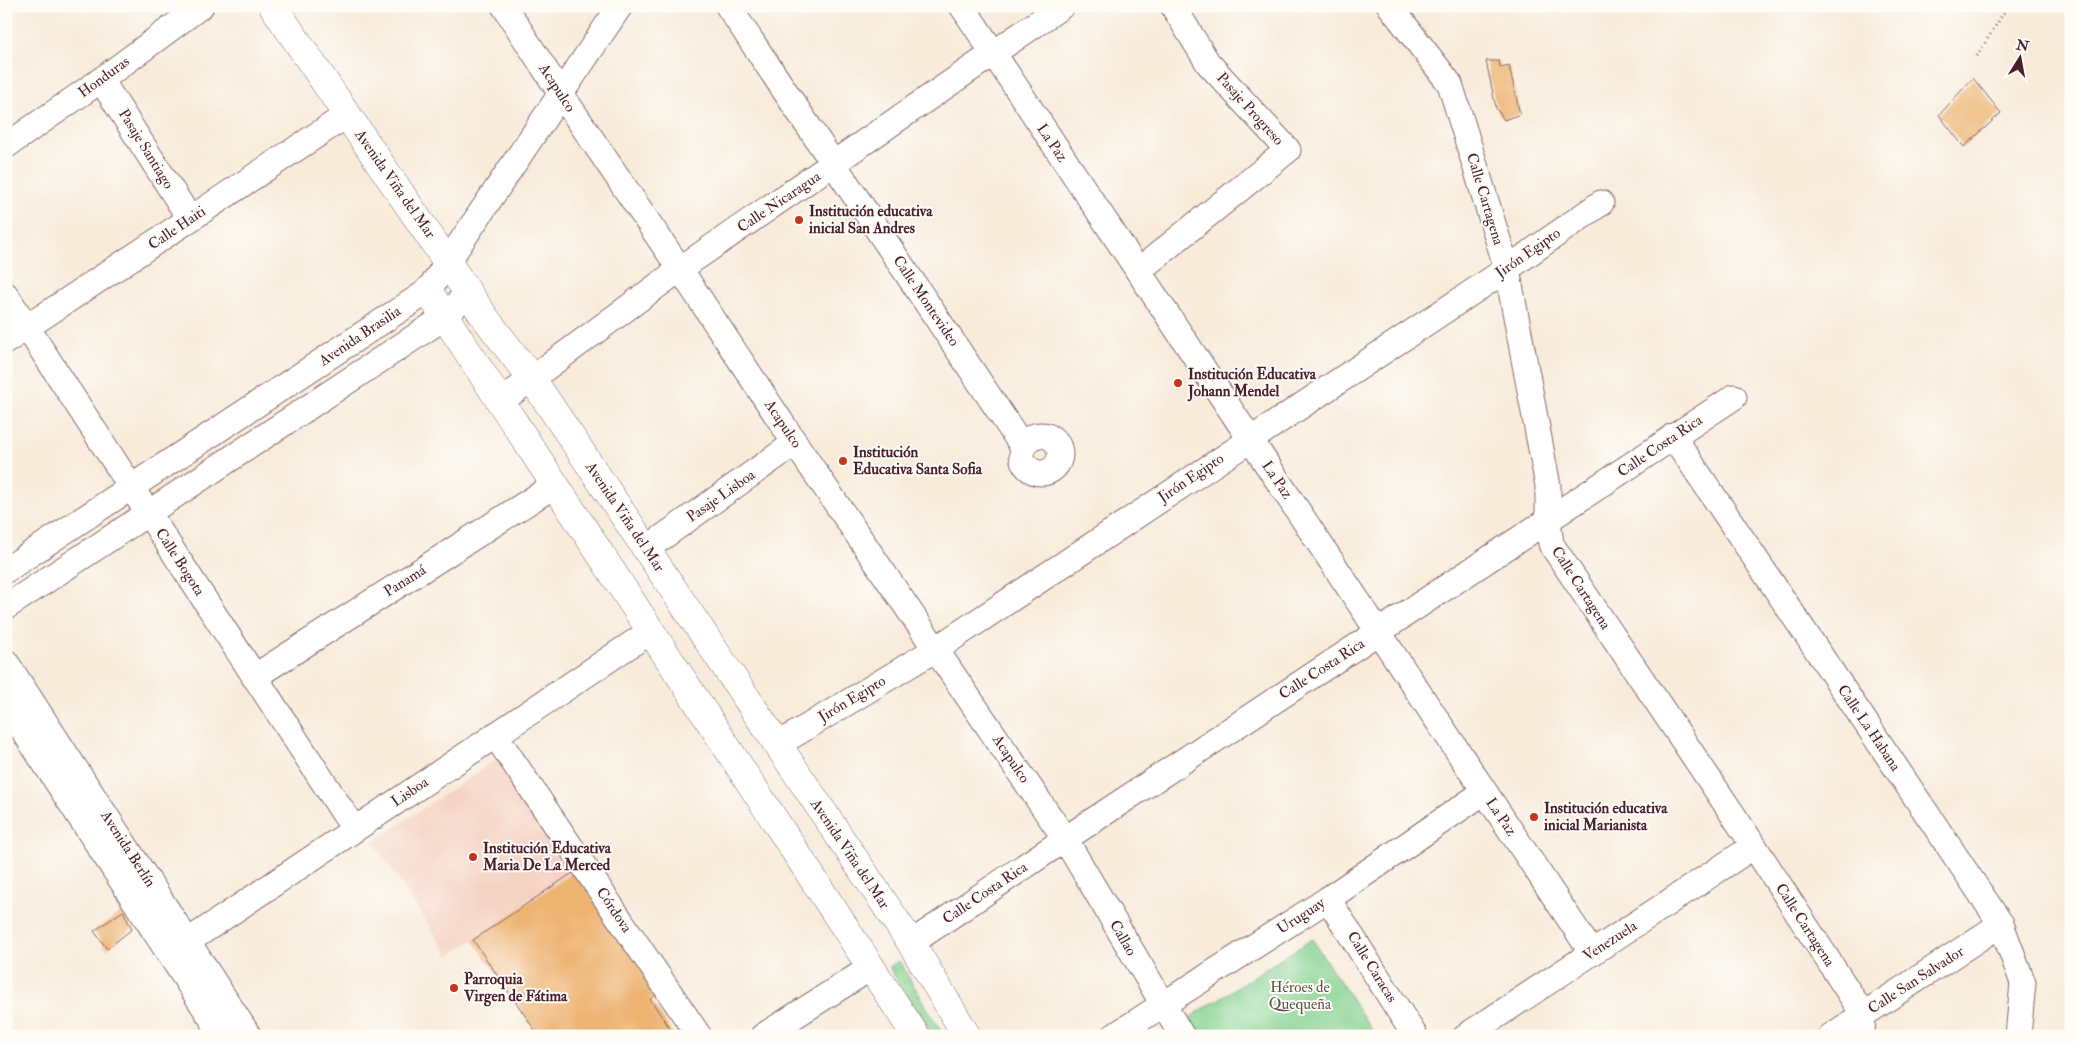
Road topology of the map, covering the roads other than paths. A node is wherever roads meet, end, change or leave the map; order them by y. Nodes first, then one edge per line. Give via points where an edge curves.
1 (200, 6) edge
2 (273, 6) edge
3 (504, 6) edge
4 (620, 6) edge
5 (728, 6) edge
6 (962, 6) edge
7 (1062, 6) edge
8 (1173, 6) edge
9 (1390, 6) edge
10 (993, 54) junction
11 (101, 80) junction
12 (561, 94) junction
13 (347, 115) junction
14 (6, 146) edge
15 (835, 164) junction
16 (1601, 203) dead end
17 (190, 219) junction
18 (448, 261) junction
19 (680, 268) junction
20 (1507, 269) junction
21 (1138, 271) junction
22 (428, 291) junction
23 (468, 292) junction
24 (6, 295) edge
25 (445, 317) junction
26 (27, 327) junction
27 (6, 340) edge
28 (532, 379) junction
29 (1734, 396) dead end
30 (500, 402) junction
31 (1673, 436) junction
32 (1249, 439) junction
33 (795, 443) junction
34 (1023, 447) dead end
35 (555, 485) junction
36 (131, 488) junction
37 (148, 513) junction
38 (1548, 521) junction
39 (646, 549) junction
40 (6, 570) edge
41 (6, 607) edge
42 (651, 632) junction
43 (1378, 633) junction
44 (936, 648) junction
45 (6, 662) edge
46 (254, 676) junction
47 (6, 704) edge
48 (495, 735) junction
49 (777, 745) junction
50 (1484, 792) junction
51 (354, 829) junction
52 (1065, 839) junction
53 (1754, 846) junction
54 (1328, 899) junction
55 (2001, 924) junction
56 (910, 944) junction
57 (178, 947) junction
58 (1592, 953) junction
59 (872, 967) junction
60 (1162, 1005) junction
61 (1862, 1025) edge
62 (223, 1036) edge
63 (249, 1036) edge
64 (699, 1036) edge
65 (764, 1036) edge
66 (916, 1036) edge
67 (967, 1036) edge
68 (1114, 1036) edge
69 (1182, 1036) edge
70 (1415, 1036) edge
71 (1466, 1036) edge
72 (1831, 1036) edge
73 (2018, 1036) edge

1 - 11 street, Honduras
2 - 13 main road, Avenida Viña del Mar
3 - 12 street, Acapulco
4 - 12 street, Avenida Brasilia
5 - 15 street, Calle Montevideo
6 - 10 street, La Paz
7 - 10 street, Calle Nicaragua
8 - 21 street, Pasaje Progreso via 1208,62 1288,150
9 - 20 street, Calle Cartagena via 1450,84
10 - 15 street, Calle Nicaragua
10 - 21 street, La Paz
11 - 14 street, Honduras
11 - 17 street, Pasaje Santiago
12 - 18 street, Avenida Brasilia
12 - 19 street, Acapulco
13 - 17 street, Calle Haiti
13 - 18 main road, Avenida Viña del Mar
15 - 19 street, Calle Nicaragua
15 - 34 street, Calle Montevideo
16 - 20 street, Jirón Egipto
17 - 26 street, Calle Haiti
18 - 22 street, Avenida Brasilia
18 - 23 main road, Avenida Viña del Mar
19 - 28 street, Calle Nicaragua
19 - 33 street, Acapulco
20 - 32 street, Jirón Egipto
20 - 38 street, Calle Cartagena via 1548,486
21 - 32 street, La Paz
22 - 25 main road
22 - 36 street, Avenida Brasilia
23 - 25 street, Avenida Brasilia
23 - 28 main road, Avenida Viña del Mar
24 - 26 street, Calle Bogota
25 - 30 main road
25 - 37 street, Avenida Brasilia
26 - 27 street, Calle Haiti
26 - 36 street, Calle Bogota
28 - 30 street, Calle Nicaragua
28 - 39 main road, Avenida Viña del Mar
29 - 31 street, Calle Costa Rica
30 - 35 main road
31 - 38 street, Calle Costa Rica
31 - 55 street, Calle La Habana
32 - 43 street, La Paz
32 - 44 street, Jirón Egipto
33 - 39 street, Pasaje Lisboa
33 - 44 street, Acapulco
35 - 42 main road
35 - 46 street, Panamá
36 - 37 street, Calle Bogota
36 - 40 street, Avenida Brasilia
37 - 41 street, Avenida Brasilia
37 - 46 street, Calle Bogota
38 - 43 street, Calle Costa Rica
38 - 53 street, Calle Cartagena via 1551,544
39 - 49 main road, Avenida Viña del Mar
42 - 48 street, Lisboa
42 - 59 main road
43 - 50 street, La Paz
43 - 52 street, Calle Costa Rica
44 - 49 street, Jirón Egipto
44 - 52 street, Acapulco
45 - 57 street, Avenida Berlín
46 - 51 street, Calle Bogota
47 - 57 street, Avenida Berlín
48 - 51 street, Lisboa
48 - 64 street, Córdova
49 - 56 main road, Avenida Viña del Mar
50 - 54 street, Uruguay
50 - 58 street, La Paz
51 - 57 street, Lisboa
52 - 56 street, Calle Costa Rica
52 - 60 street, Callao
53 - 58 street, Venezuela
53 - 61 street, Calle Cartagena
54 - 60 street, Uruguay
54 - 70 street, Calle Caracas
55 - 61 street, Calle San Salvador
55 - 73 street, Calle La Habana via 2023,983
56 - 67 main road, Avenida Viña del Mar
57 - 62 street, Avenida Berlín
57 - 63 street, Avenida Berlín
58 - 71 street, Venezuela
59 - 65 street
59 - 66 main road
60 - 68 street, Uruguay
60 - 69 street, Callao
61 - 72 street, Calle San Salvador

